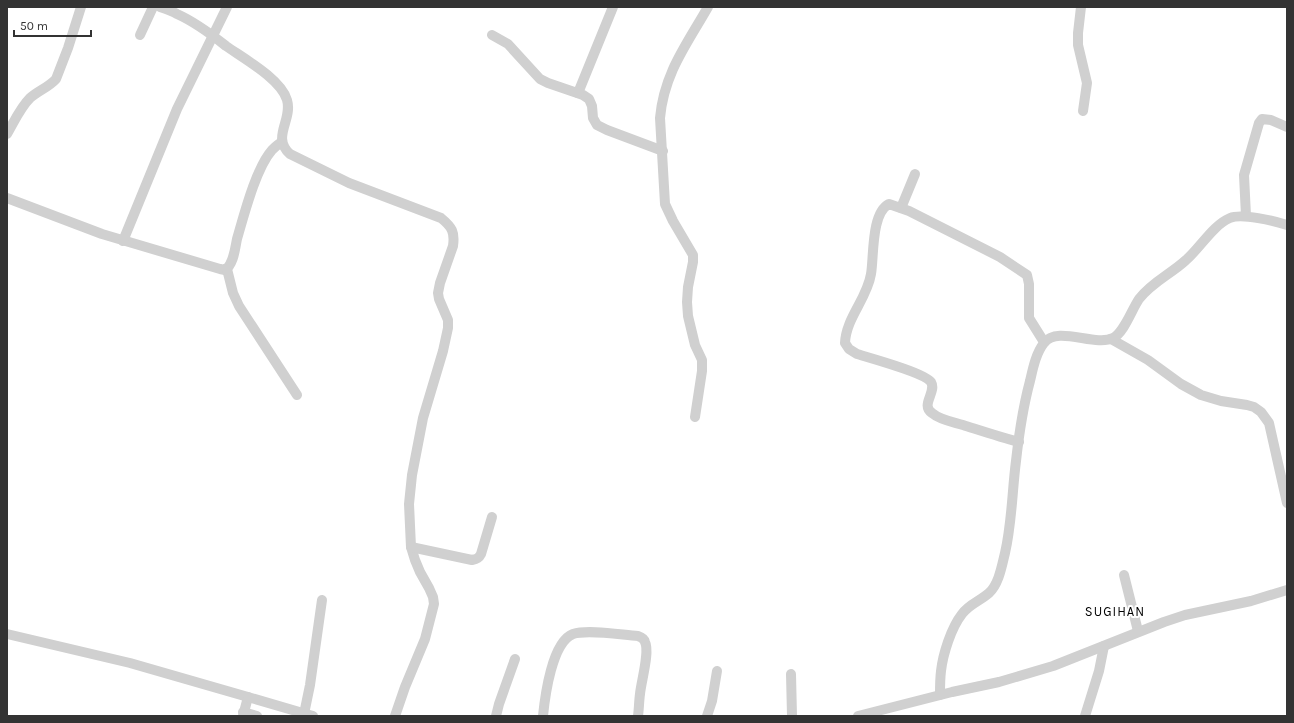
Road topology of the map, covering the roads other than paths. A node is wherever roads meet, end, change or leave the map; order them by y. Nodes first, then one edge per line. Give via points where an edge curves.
1 (81, 7) edge
2 (153, 7) edge
3 (160, 7) edge
4 (227, 7) edge
5 (612, 7) edge
6 (708, 7) edge
7 (1081, 7) edge
8 (140, 35) dead end
9 (213, 35) junction
10 (492, 35) dead end
11 (578, 94) junction
12 (1083, 111) dead end
13 (1287, 127) edge
14 (7, 134) edge
15 (282, 142) junction
16 (663, 151) junction
17 (915, 174) dead end
18 (7, 198) edge
19 (901, 208) junction
20 (1246, 216) junction
21 (1287, 225) edge
22 (124, 241) junction
23 (227, 269) junction
24 (1111, 339) junction
25 (1044, 342) junction
26 (297, 395) dead end
27 (695, 417) dead end
28 (1019, 442) junction
29 (1287, 503) edge
30 (492, 516) dead end
31 (411, 547) junction
32 (1124, 575) dead end
33 (1287, 590) edge
34 (322, 600) dead end
35 (1138, 632) junction
36 (7, 634) edge
37 (1104, 646) junction
38 (515, 659) dead end
39 (717, 672) dead end
40 (791, 674) dead end
41 (940, 695) junction
42 (248, 697) junction
43 (243, 714) edge
44 (308, 715) edge
45 (257, 716) edge
46 (395, 716) edge
47 (496, 716) edge
48 (543, 716) edge
49 (638, 716) edge
50 (707, 716) edge
51 (792, 716) edge
52 (858, 716) edge
53 (1085, 716) edge

1 - 14 street via 56,79 26,103
2 - 8 street
3 - 9 street
4 - 9 street
5 - 11 street
6 - 16 street via 681,52 668,80 660,118
7 - 12 street via 1078,45 1087,83
9 - 15 street via 280,87 289,107
9 - 22 street via 177,110
10 - 11 street via 508,44 540,79
11 - 16 street via 591,102 593,118 597,125
13 - 20 street via 1266,119 1259,123 1244,175
15 - 23 street via 271,150 261,168 243,217 232,261
15 - 31 street via 285,150 296,158 349,183 441,218 452,229 453,246 438,293 448,320 448,328 423,418 412,475 409,504
16 - 27 street via 665,204 672,221 693,255 688,287 688,316 695,345 702,360
17 - 19 street
18 - 22 street
19 - 25 street via 1000,257 1027,275 1030,284 1029,318
19 - 28 street via 889,204 880,217 874,234 869,283 847,330 845,343 856,354 916,373 931,382 928,406 932,414
20 - 21 street
20 - 24 street via 1230,218 1223,222 1187,260 1147,290 1119,333
22 - 23 street
23 - 26 street via 239,306
24 - 25 street via 1105,341 1056,336
24 - 29 street via 1201,395 1247,405 1261,412 1269,423
25 - 28 street via 1033,367
28 - 41 street via 1011,520 998,577 990,592 966,609 957,622 944,655
30 - 31 street via 480,557 476,559
31 - 46 street via 434,604 425,639 404,687
32 - 35 street
33 - 35 street via 1251,601 1185,615
34 - 44 street
35 - 37 street
36 - 42 street via 130,663
37 - 41 street via 1053,666
37 - 53 street
38 - 47 street
39 - 50 street
40 - 51 street
41 - 52 street
42 - 43 street
42 - 44 street
43 - 45 street
48 - 49 street via 556,653 566,639 580,633 644,638 647,646 646,660

